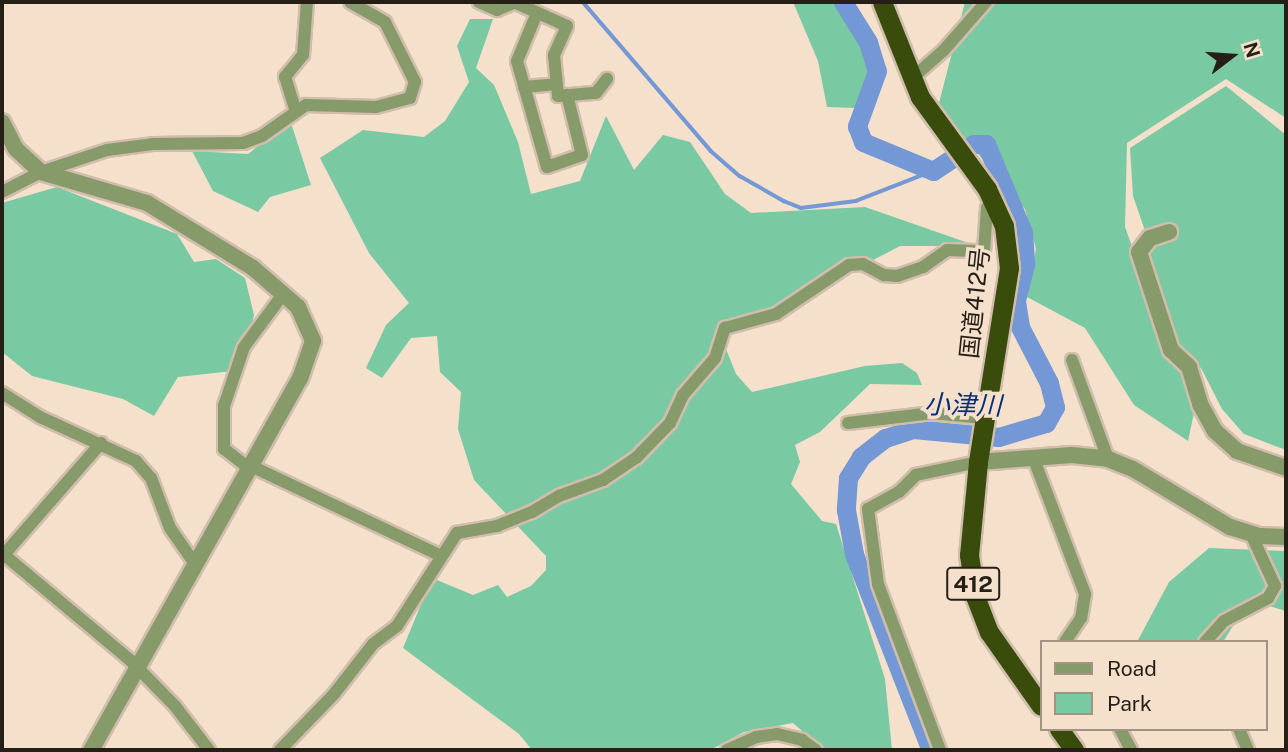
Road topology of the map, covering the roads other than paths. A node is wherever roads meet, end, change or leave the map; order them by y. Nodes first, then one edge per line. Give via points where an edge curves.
1 (307, 2) edge
2 (479, 2) edge
3 (516, 2) edge
4 (882, 2) edge
5 (986, 2) edge
6 (360, 3) edge
7 (537, 13) junction
8 (607, 79) dead end
9 (911, 80) junction
10 (557, 83) junction
11 (524, 87) junction
12 (567, 95) junction
13 (295, 109) junction
14 (2, 122) edge
15 (41, 172) junction
16 (2, 192) edge
17 (993, 197) junction
18 (1170, 232) dead end
19 (284, 293) junction
20 (1072, 360) dead end
21 (2, 393) edge
22 (848, 423) dead end
23 (981, 437) junction
24 (101, 443) junction
25 (1033, 457) junction
26 (1108, 459) junction
27 (251, 467) junction
28 (1286, 468) edge
29 (1251, 534) junction
30 (1286, 537) edge
31 (2, 555) edge
32 (439, 555) junction
33 (195, 564) junction
34 (1066, 640) edge
35 (1207, 640) edge
36 (136, 667) junction
37 (1040, 705) edge
38 (1060, 731) edge
39 (1121, 731) edge
40 (1240, 731) edge
41 (91, 750) edge
42 (209, 750) edge
43 (280, 750) edge
44 (727, 750) edge
45 (816, 750) edge
46 (940, 750) edge
47 (1074, 750) edge
48 (1131, 750) edge
49 (1248, 750) edge

1 - 13 street via 303,55 285,77
2 - 3 street via 497,10
3 - 7 street
4 - 9 highway, 国道412号 / 412
5 - 9 street
6 - 13 street via 385,22 415,82 414,93 376,107 321,102
7 - 10 street via 567,26 554,55
7 - 11 street via 519,48 517,61
8 - 12 street via 596,93
9 - 17 highway, 国道412号 / 412
10 - 11 street
10 - 12 street via 558,96
11 - 12 street via 547,167 583,155
13 - 15 street via 248,142 135,145
14 - 15 street via 16,149
15 - 16 street
15 - 19 street via 147,203 253,268
17 - 23 highway, 国道412号 / 412 via 1006,237 1009,268
17 - 32 street via 987,208 984,251 947,250 923,267 897,276 863,264 849,265 776,314 725,328 715,358 683,395 670,423 636,458 603,480 559,496 533,512 497,526 457,533
18 - 28 street via 1150,238 1139,252 1171,350 1189,367 1200,404 1215,431 1237,451
19 - 27 street via 306,318 312,352
19 - 27 street via 244,346 224,406 224,449
20 - 26 street
21 - 24 street via 40,417
22 - 23 street via 932,413
23 - 25 street
23 - 37 highway, 国道412号 / 412 via 969,529 975,596 993,639
23 - 46 street via 867,509 878,584 908,654
24 - 31 street
24 - 33 street via 144,469 170,528
25 - 26 street
25 - 34 street via 1085,594 1081,618
26 - 29 street
27 - 32 street
27 - 33 street
29 - 30 street
29 - 35 street via 1275,586 1268,598 1224,621
31 - 36 street
32 - 43 street via 397,626 373,644 334,694
33 - 36 street
36 - 41 street
36 - 42 street via 175,706
38 - 47 highway
39 - 48 street
40 - 49 street
44 - 45 street via 776,734 802,740

